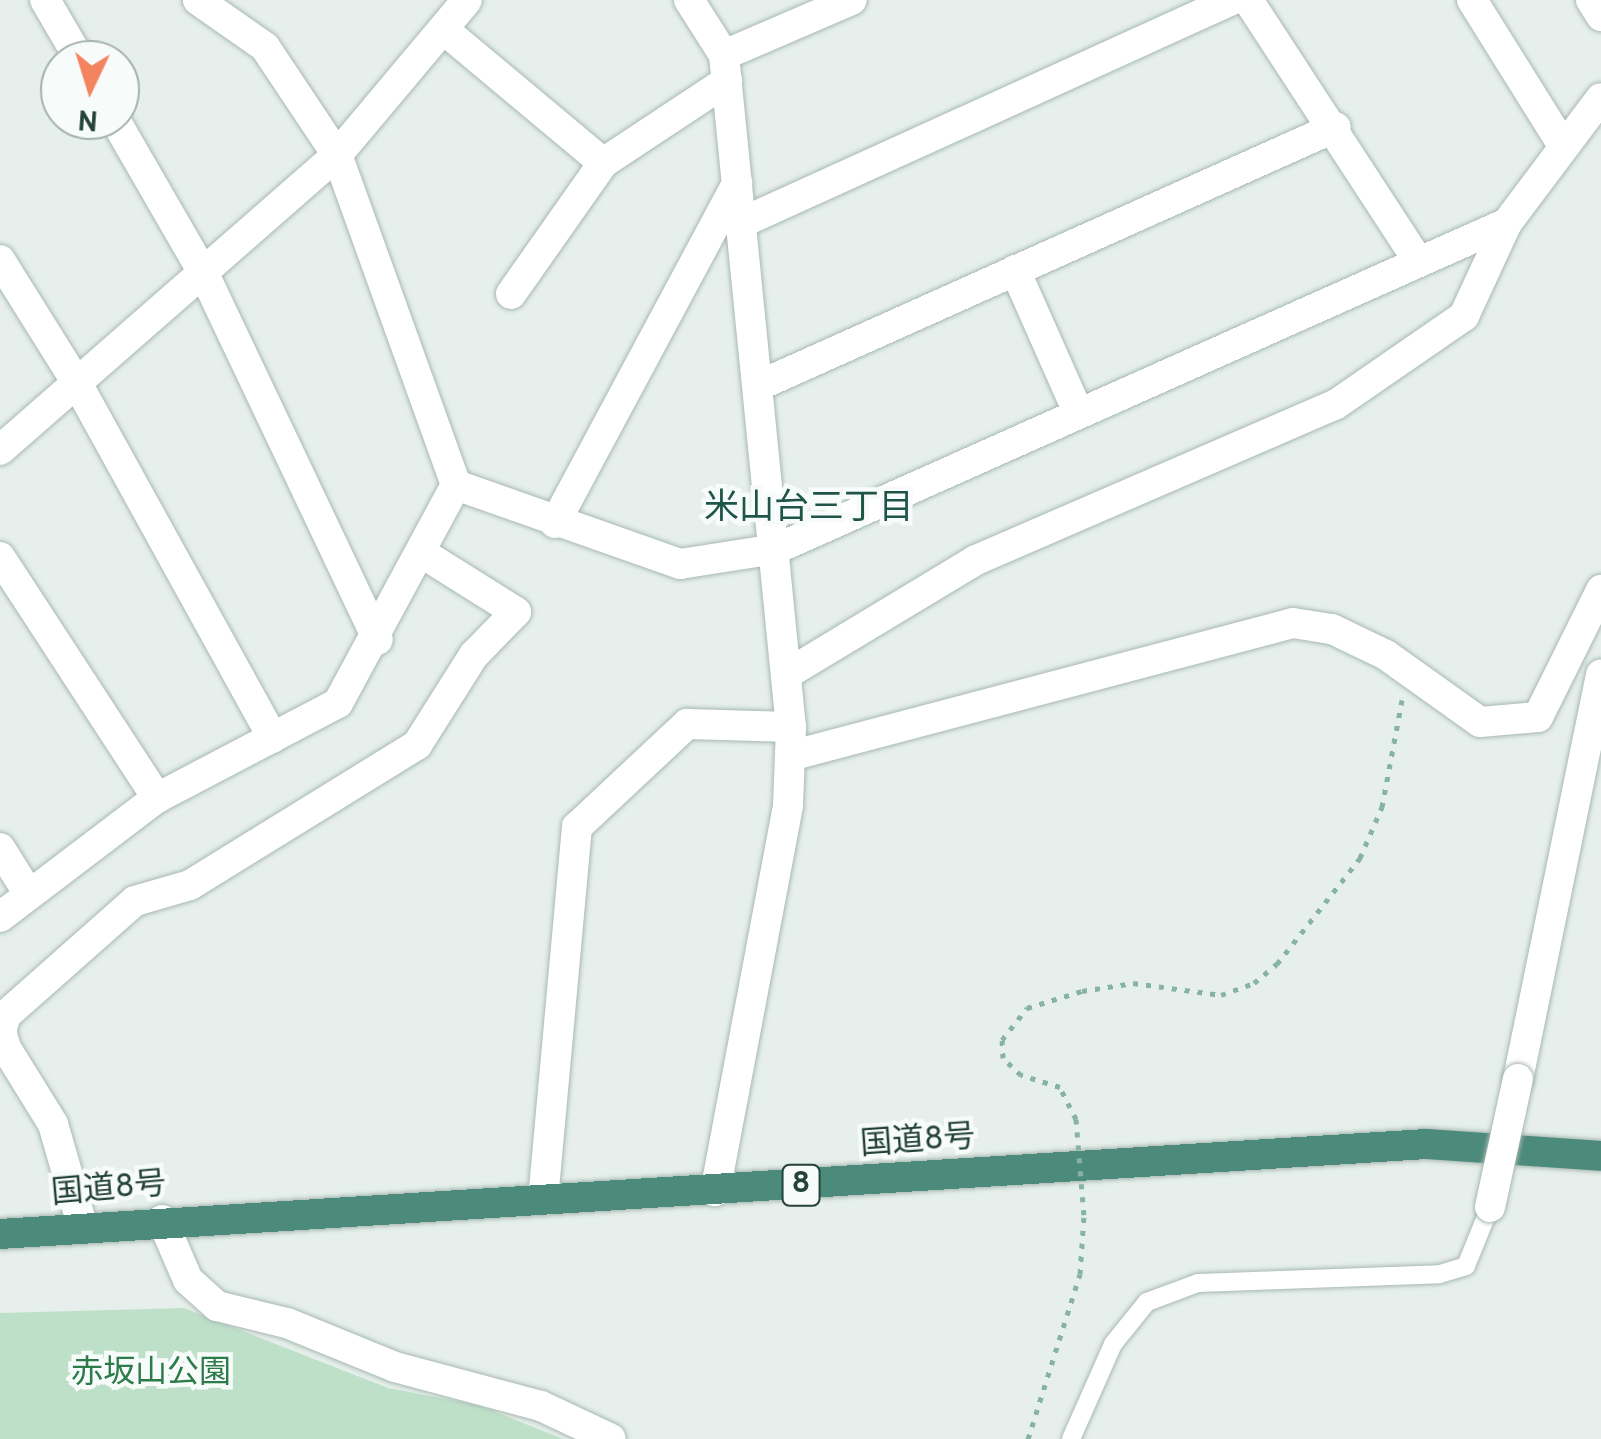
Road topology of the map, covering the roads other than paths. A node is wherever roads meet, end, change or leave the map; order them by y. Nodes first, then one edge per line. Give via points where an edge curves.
1 (45, 0) edge
2 (198, 0) edge
3 (467, 0) edge
4 (689, 0) edge
5 (852, 0) edge
6 (1232, 0) edge
7 (1248, 0) edge
8 (1472, 0) edge
9 (1591, 0) edge
10 (1601, 16) edge
11 (442, 29) junction
12 (68, 40) edge
13 (726, 68) junction
14 (1601, 98) edge
15 (1336, 127) junction
16 (127, 140) edge
17 (1564, 147) junction
18 (337, 155) junction
19 (603, 163) junction
20 (737, 183) junction
21 (741, 223) junction
22 (1507, 223) junction
23 (1417, 259) junction
24 (0, 260) edge
25 (1016, 270) junction
26 (204, 274) junction
27 (511, 294) dead end
28 (78, 385) junction
29 (758, 386) junction
30 (1078, 412) junction
31 (0, 450) edge
32 (456, 485) junction
33 (555, 523) junction
34 (776, 548) junction
35 (422, 553) junction
36 (0, 557) edge
37 (1601, 590) edge
38 (378, 640) junction
39 (787, 674) junction
40 (1601, 674) edge
41 (272, 738) junction
42 (791, 741) junction
43 (157, 798) junction
44 (0, 848) edge
45 (27, 891) junction
46 (0, 917) edge
47 (1601, 1156) edge
48 (715, 1190) junction
49 (543, 1200) junction
50 (1490, 1207) joint
51 (162, 1220) junction
52 (83, 1228) junction
53 (0, 1234) edge
54 (611, 1439) edge
55 (1070, 1439) edge

1 - 12 street
2 - 18 street via 265,47
3 - 11 street
4 - 13 street
5 - 13 street
6 - 21 street
7 - 15 street
8 - 17 street
9 - 10 street
11 - 18 street
11 - 19 street
13 - 19 street
13 - 20 street
14 - 17 street
15 - 23 street
15 - 25 street
16 - 26 street
17 - 22 street
18 - 26 street
18 - 32 street
19 - 27 street
20 - 21 street
20 - 33 street
21 - 29 street
22 - 23 street
22 - 39 street via 1464,316 1335,405 976,560
23 - 30 street
24 - 28 street
25 - 29 street
25 - 30 street
26 - 28 street
26 - 38 street
28 - 31 street
28 - 41 street
29 - 34 street
30 - 34 street
32 - 33 street
32 - 35 street
33 - 34 street via 680,564
34 - 39 street
35 - 38 street
35 - 52 street via 516,612 474,655 418,745 190,884 135,901 6,1014 6,1048 53,1124
36 - 43 street
37 - 42 street via 1538,718 1480,722 1332,628 1293,623
38 - 41 street via 338,703
39 - 42 street
40 - 50 street, bridge
41 - 43 street
42 - 48 street via 788,806
42 - 49 street via 687,724 577,827
43 - 45 street
44 - 45 street
45 - 46 street
47 - 48 highway, 国道8号 / 8 via 1427,1144
48 - 49 highway, 国道8号 / 8
49 - 51 highway, 国道8号 / 8
50 - 55 lane via 1466,1266 1440,1274 1198,1283 1147,1302 1113,1344
51 - 52 highway, 国道8号 / 8
51 - 54 street via 188,1280 217,1306 286,1323 395,1367 524,1400
52 - 53 highway, 国道8号 / 8

